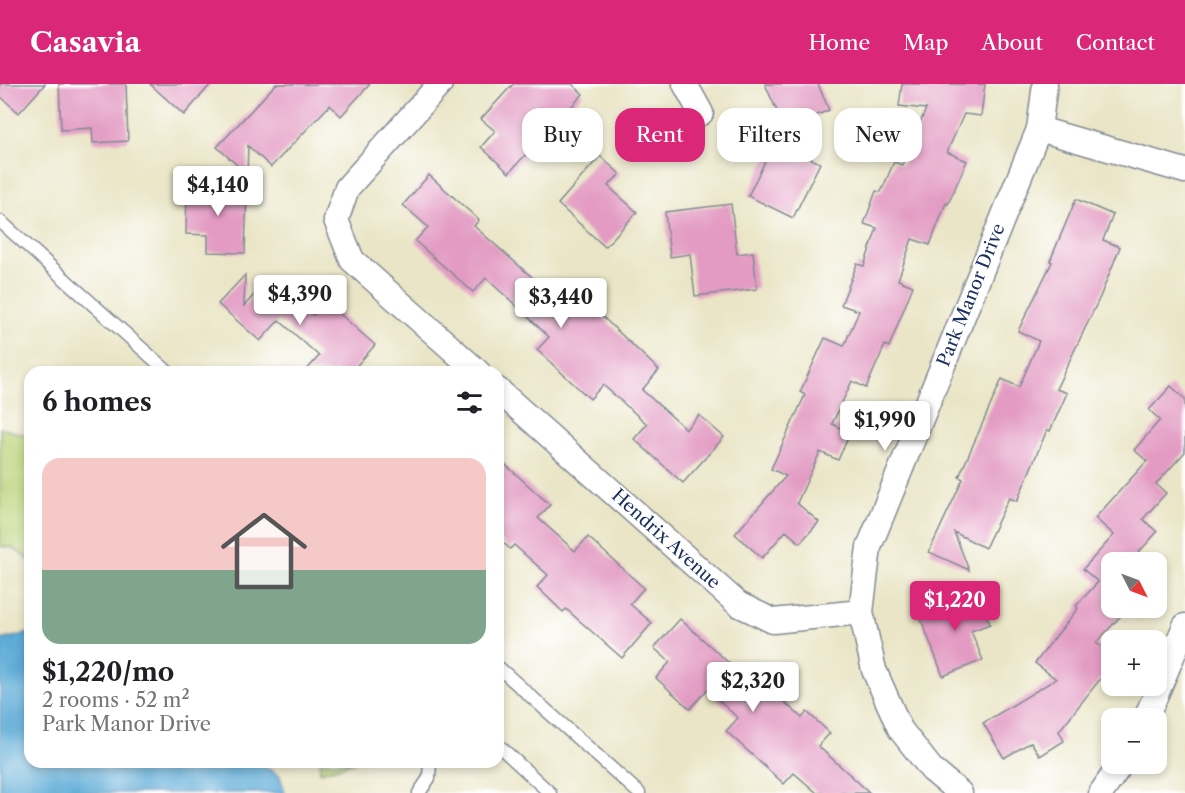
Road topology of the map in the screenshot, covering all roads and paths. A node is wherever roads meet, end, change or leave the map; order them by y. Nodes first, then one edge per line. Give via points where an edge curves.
1 (440, 84) edge
2 (685, 84) edge
3 (1045, 84) edge
4 (698, 108) edge
5 (1039, 129) junction
6 (1185, 171) edge
7 (0, 222) edge
8 (161, 366) edge
9 (471, 366) edge
10 (504, 395) edge
11 (861, 612) junction
12 (1185, 627) edge
13 (504, 672) edge
14 (1150, 708) edge
15 (504, 751) edge
16 (430, 768) edge
17 (1114, 774) edge
18 (419, 793) edge
19 (550, 793) edge
20 (639, 793) edge
21 (960, 793) edge
22 (1101, 793) edge

1 - 9 street via 347,188 336,220 352,260
2 - 4 street
3 - 5 street, Park Manor Drive
5 - 6 street
5 - 11 street, Park Manor Drive via 869,547
7 - 8 lane
10 - 11 street, Hendrix Avenue via 738,604 773,621
11 - 21 street, Park Manor Drive via 874,670 900,729 932,770
12 - 14 street
13 - 20 lane
15 - 19 lane
16 - 18 lane via 429,778
17 - 22 street

